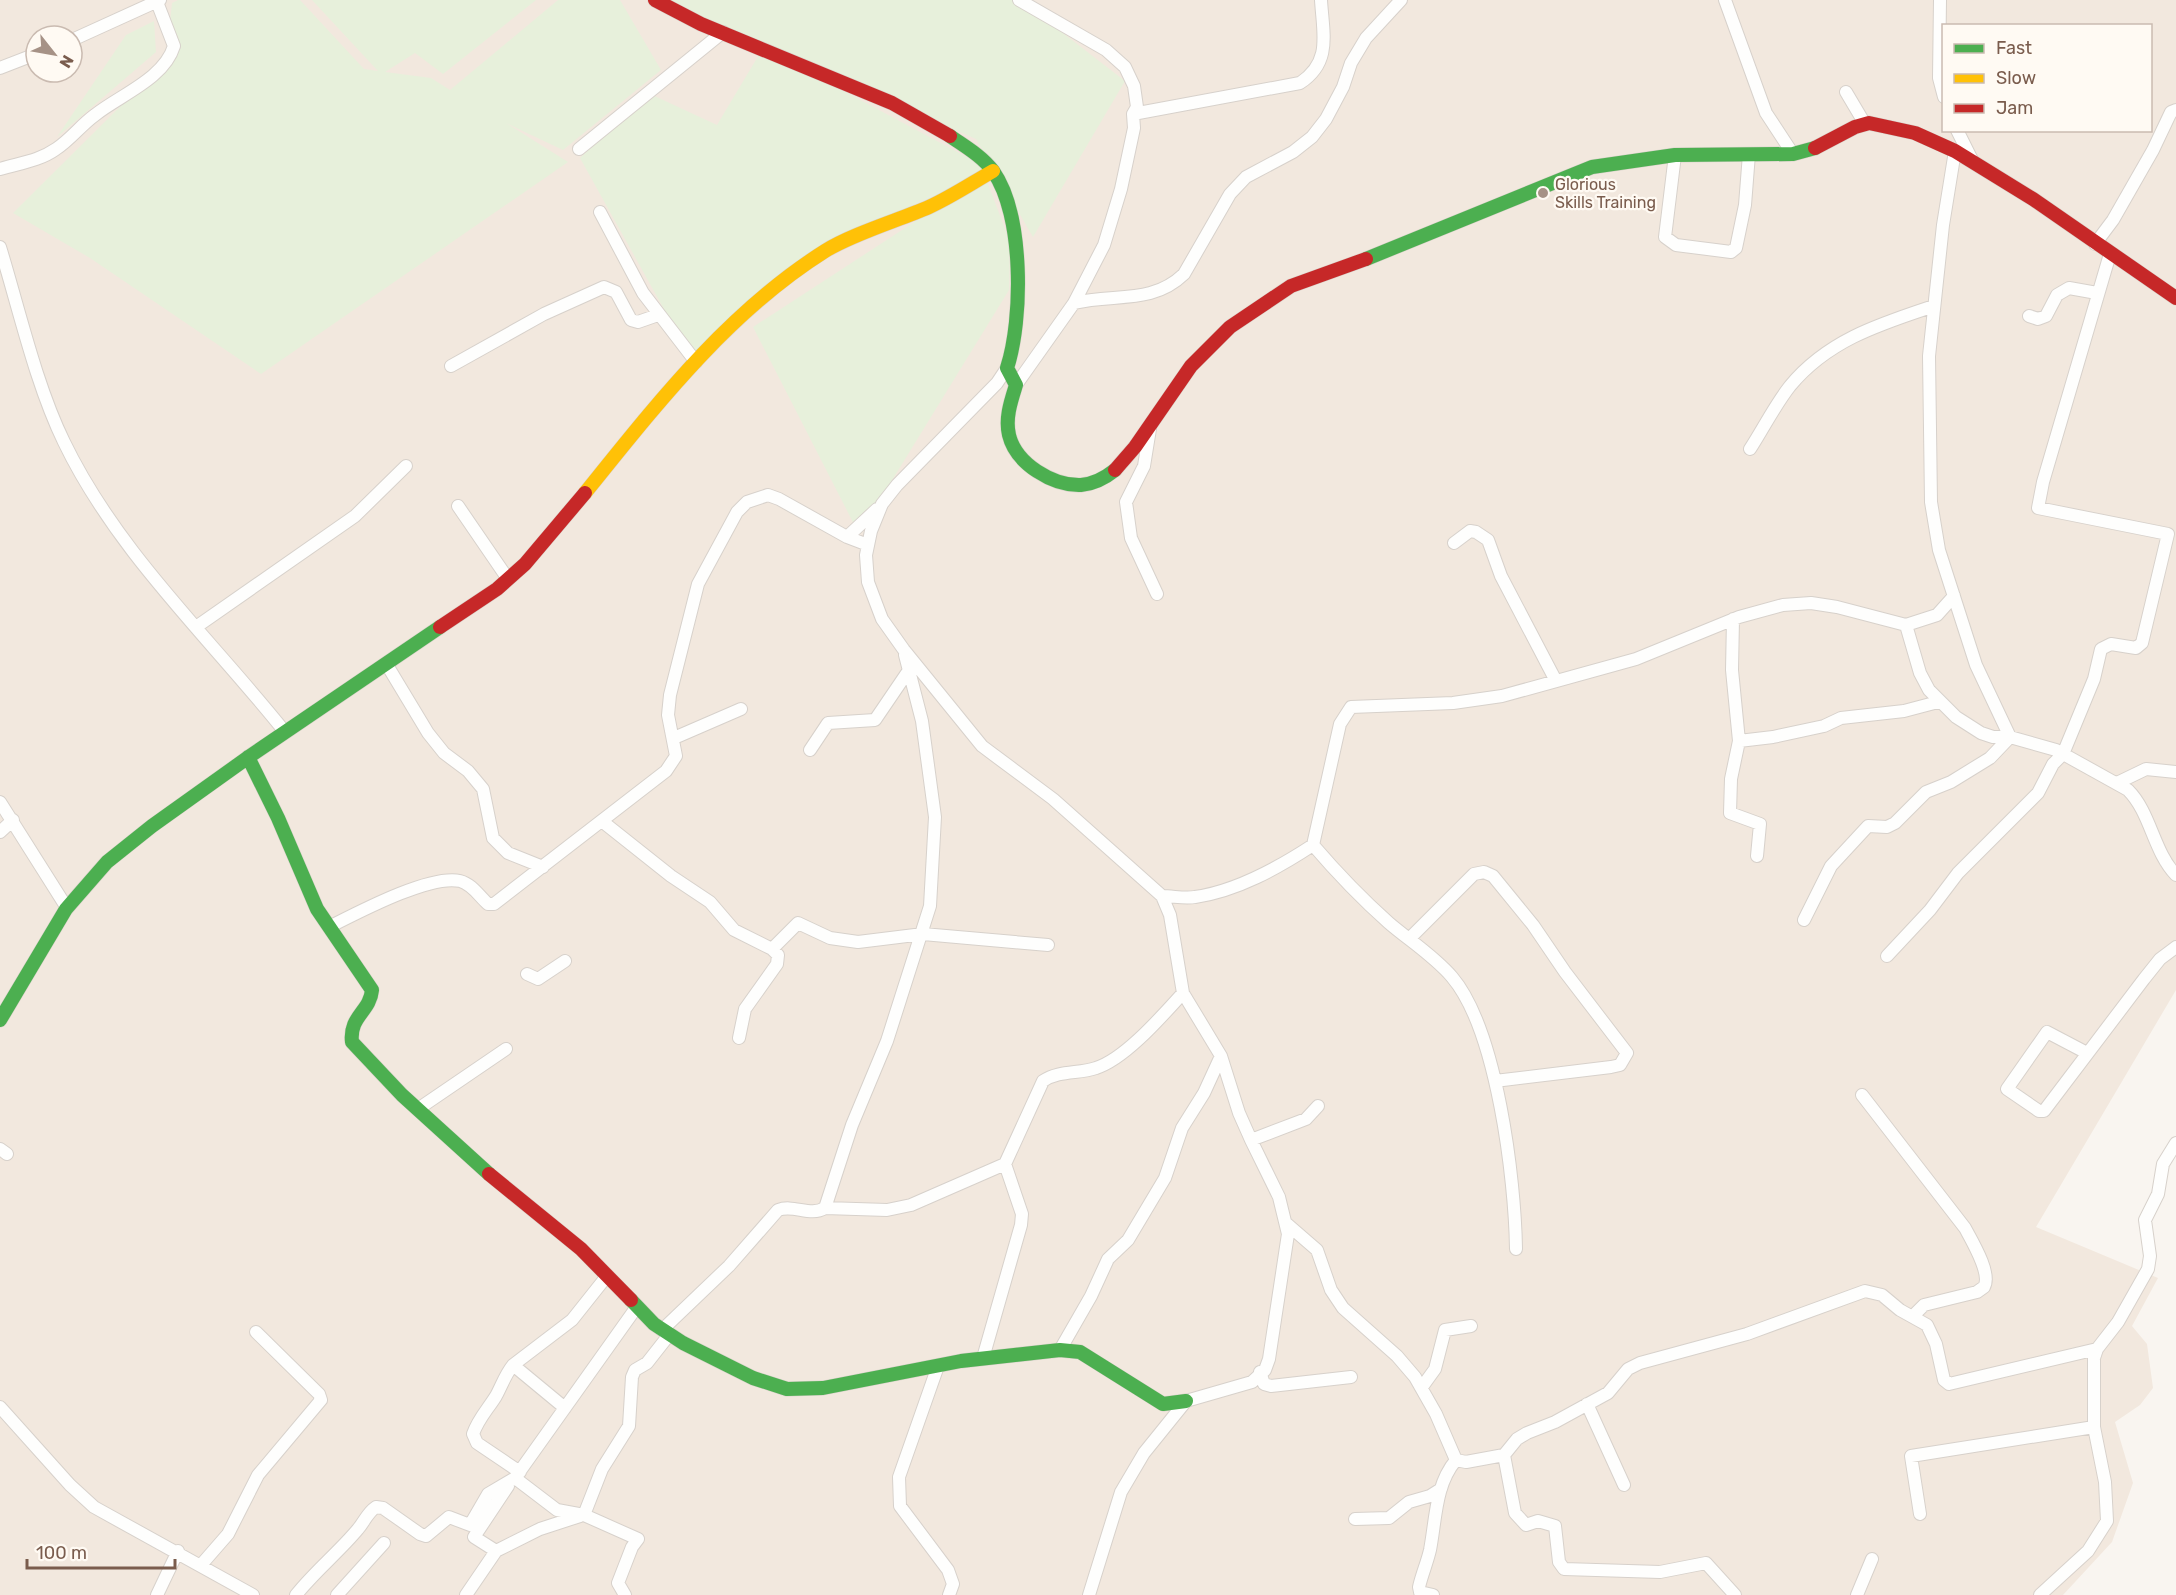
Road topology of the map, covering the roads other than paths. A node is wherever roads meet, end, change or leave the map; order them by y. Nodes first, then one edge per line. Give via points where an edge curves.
1 (655, 0) edge
2 (1019, 0) edge
3 (1321, 0) edge
4 (1401, 0) edge
5 (1725, 0) edge
6 (1940, 0) edge
7 (159, 1) edge
8 (723, 32) junction
9 (84, 35) edge
10 (24, 59) edge
11 (0, 68) edge
12 (1942, 89) edge
13 (1846, 92) dead end
14 (2176, 110) edge
15 (1133, 114) junction
16 (1864, 124) junction
17 (1958, 132) edge
18 (579, 149) dead end
19 (1956, 151) junction
20 (1749, 154) junction
21 (1792, 154) junction
22 (1675, 155) junction
23 (1972, 160) junction
24 (0, 169) edge
25 (993, 171) junction
26 (600, 212) dead end
27 (2095, 244) junction
28 (0, 247) edge
29 (2110, 254) junction
30 (2097, 293) junction
31 (2176, 298) edge
32 (1074, 303) junction
33 (1934, 306) junction
34 (658, 315) junction
35 (2029, 316) dead end
36 (696, 362) junction
37 (451, 366) dead end
38 (1008, 368) junction
39 (1016, 385) junction
40 (1151, 422) junction
41 (1750, 449) dead end
42 (406, 466) dead end
43 (882, 504) junction
44 (458, 507) dead end
45 (847, 537) junction
46 (1454, 543) dead end
47 (868, 545) junction
48 (508, 579) junction
49 (1157, 594) dead end
50 (1954, 596) junction
51 (1733, 620) junction
52 (1906, 625) junction
53 (196, 627) junction
54 (904, 650) junction
55 (387, 664) junction
56 (909, 670) junction
57 (1556, 681) junction
58 (1938, 702) junction
59 (741, 709) dead end
60 (285, 732) junction
61 (2010, 737) junction
62 (674, 738) junction
63 (1739, 741) junction
64 (810, 750) dead end
65 (2064, 754) junction
66 (248, 757) junction
67 (2176, 772) edge
68 (2117, 783) junction
69 (0, 802) edge
70 (13, 820) junction
71 (603, 822) junction
72 (0, 832) edge
73 (1313, 845) junction
74 (1757, 856) dead end
75 (543, 867) junction
76 (2176, 876) edge
77 (1162, 896) junction
78 (67, 908) junction
79 (1804, 920) dead end
80 (330, 927) junction
81 (923, 934) junction
82 (1409, 939) junction
83 (1048, 945) dead end
84 (2176, 947) edge
85 (772, 949) junction
86 (1887, 956) dead end
87 (566, 961) dead end
88 (527, 974) dead end
89 (1183, 993) junction
90 (0, 1020) edge
91 (739, 1038) dead end
92 (506, 1049) dead end
93 (2087, 1053) junction
94 (1221, 1056) junction
95 (1495, 1081) junction
96 (1862, 1095) dead end
97 (1318, 1106) dead end
98 (418, 1109) junction
99 (1251, 1140) junction
100 (2176, 1143) edge
101 (1005, 1164) junction
102 (825, 1208) junction
103 (1287, 1224) junction
104 (1516, 1249) dead end
105 (606, 1276) junction
106 (636, 1308) junction
107 (1913, 1316) junction
108 (1471, 1326) dead end
109 (256, 1332) dead end
110 (666, 1332) junction
111 (2097, 1349) junction
112 (1060, 1350) junction
113 (983, 1358) junction
114 (513, 1365) junction
115 (938, 1365) junction
116 (1260, 1372) junction
117 (1351, 1377) dead end
118 (1422, 1387) junction
119 (1186, 1401) junction
120 (1587, 1404) junction
121 (0, 1407) edge
122 (565, 1408) junction
123 (2094, 1427) junction
124 (1504, 1455) junction
125 (1456, 1460) junction
126 (515, 1478) junction
127 (1624, 1485) dead end
128 (1441, 1489) junction
129 (1920, 1514) dead end
130 (584, 1515) junction
131 (1355, 1519) dead end
132 (384, 1544) dead end
133 (178, 1551) junction
134 (496, 1551) junction
135 (1872, 1559) dead end
136 (201, 1565) junction
137 (157, 1595) edge
138 (253, 1595) edge
139 (296, 1595) edge
140 (337, 1595) edge
141 (466, 1595) edge
142 (625, 1595) edge
143 (948, 1595) edge
144 (1089, 1595) edge
145 (1433, 1595) edge
146 (1735, 1595) edge
147 (1857, 1595) edge
148 (2040, 1595) edge

1 - 8 street
2 - 15 street via 1106,50 1125,68 1134,86 1137,107
3 - 15 street via 1324,52 1313,74 1300,83
4 - 32 street via 1366,39 1326,119 1312,137 1246,177 1230,194 1184,274 1173,285 1152,295 1092,298
5 - 21 street via 1766,113
6 - 12 street
7 - 9 street
7 - 24 street via 174,46 166,61 56,149 31,162
8 - 18 street
8 - 25 street via 892,103 936,127 976,154
10 - 11 street
13 - 16 street
14 - 27 street via 2171,112 2113,220
15 - 32 street via 1134,128 1121,189 1104,245
16 - 19 street via 1882,124 1916,133
16 - 21 street via 1815,148
17 - 23 street
19 - 23 street
19 - 33 street
20 - 21 street
20 - 22 street
20 - 22 street via 1745,205 1737,248 1731,252 1676,245 1665,237
22 - 40 street via 1592,167 1408,244 1291,286 1222,333 1181,379
23 - 27 street
25 - 36 street via 933,205 826,250 765,295
25 - 38 street via 1013,217 1018,247 1014,347
26 - 34 street via 624,261
27 - 29 street
28 - 53 street via 50,411 64,444 106,514
29 - 30 street
29 - 31 street
30 - 35 street via 2068,288 2057,295 2046,316
30 - 65 street via 2038,508 2168,534 2142,643 2136,648 2111,644 2101,649
32 - 39 street
33 - 41 street via 1862,330 1842,341 1789,388
33 - 50 street via 1928,410 1931,502 1939,550
34 - 36 street
34 - 37 street via 638,322 631,320 616,292 604,287 544,314
36 - 48 street via 552,534
38 - 39 street
38 - 43 street
39 - 40 street via 1007,417 1015,449 1042,473 1070,484 1082,486 1105,478
40 - 49 street via 1144,466 1126,502 1131,538
42 - 53 street via 355,516
43 - 45 street
43 - 47 street
44 - 48 street
45 - 47 street
45 - 62 street via 768,495 747,502 738,512 698,584 691,606 670,695 668,715
46 - 57 street via 1470,531 1488,540 1501,576
47 - 54 street via 873,598 882,619
48 - 55 street
50 - 52 street via 1937,615
50 - 61 street via 1976,665
51 - 52 street via 1783,605 1811,603
51 - 57 street via 1636,659
51 - 63 street via 1732,670
52 - 58 street via 1920,673
53 - 60 street
54 - 56 street
54 - 77 street via 982,746 1074,816
55 - 60 street
55 - 75 street via 438,746 483,789 493,838 508,853
56 - 64 street via 875,720 828,723
56 - 81 street via 922,721 935,817 934,872
57 - 73 street via 1478,701 1351,707 1340,723
58 - 61 street via 1981,733 1993,738
58 - 63 street
59 - 62 street
60 - 66 street
61 - 65 street
61 - 79 street via 1990,758 1926,792 1895,823 1887,827 1868,826 1831,866
62 - 71 street via 677,750 673,763
63 - 74 street via 1731,779 1730,813 1760,824
65 - 68 street
65 - 86 street via 2053,764 2038,793 1958,873
66 - 78 street via 118,854 93,876
66 - 80 street via 317,909
67 - 68 street via 2146,769
68 - 76 street via 2132,794 2163,860
69 - 70 street
70 - 72 street
70 - 78 street
71 - 75 street
71 - 85 street via 710,902 734,930
73 - 77 street via 1280,865 1220,891 1193,897
73 - 82 street via 1369,905
75 - 80 street via 494,904 485,902 469,884 453,880 407,891
77 - 89 street via 1170,915
78 - 90 street
80 - 98 street via 372,990 371,1000 351,1023 352,1042 371,1066
81 - 83 street
81 - 85 street via 858,942 830,938 798,924
81 - 102 street
82 - 95 street via 1458,985 1478,1025
82 - 95 street via 1474,874 1484,872 1493,876 1627,1053 1620,1065 1611,1068
84 - 93 street via 2149,972
85 - 91 street via 779,959 745,1009
87 - 88 street via 538,978
89 - 94 street
89 - 101 street via 1117,1060 1096,1069 1054,1075 1042,1081
92 - 98 street
93 - 93 street via 2044,1111 2038,1111 2007,1089 2047,1032
94 - 99 street
94 - 112 street via 1182,1128 1165,1178 1128,1240 1108,1259
95 - 104 street via 1513,1187
96 - 107 street via 1965,1228 1978,1251 1986,1279 1977,1292 1924,1305
97 - 99 street via 1306,1119
98 - 105 street via 551,1223
99 - 103 street via 1279,1197
100 - 111 street via 2163,1164 2158,1194 2145,1220 2148,1269 2118,1322
101 - 102 street via 911,1205 887,1210
101 - 113 street via 1022,1214 1021,1225
102 - 110 street via 813,1212 789,1207 778,1210
103 - 116 street via 1287,1251 1269,1359
103 - 118 street via 1317,1250 1337,1300 1397,1356
105 - 106 street
105 - 114 street via 572,1320
106 - 110 street
106 - 122 street
107 - 111 street via 1930,1328 1942,1377 1949,1384
107 - 120 street via 1900,1311 1882,1295 1865,1291 1747,1334 1640,1363 1628,1369 1608,1393
108 - 118 street via 1445,1330 1435,1369
109 - 136 street via 321,1400 258,1475 228,1534
110 - 115 street via 753,1378 787,1389 840,1386
110 - 130 street via 647,1363 635,1370 629,1426 602,1469
111 - 123 street via 2092,1371
112 - 113 street
112 - 119 street via 1080,1352 1163,1404
113 - 115 street
114 - 122 street
114 - 126 street via 473,1434 477,1443
115 - 143 street via 899,1477 898,1496 900,1506 948,1570 953,1584
116 - 117 street via 1264,1384 1271,1386
116 - 119 street via 1252,1382
118 - 125 street
119 - 144 street via 1144,1453 1121,1492
120 - 124 street via 1517,1439
120 - 127 street
121 - 133 street via 94,1507
122 - 126 street
123 - 129 street via 1911,1456
123 - 148 street via 2105,1482 2107,1521 2088,1551
124 - 125 street
124 - 146 street via 1515,1513 1526,1525 1538,1521 1555,1526 1559,1562 1564,1569 1660,1572 1706,1563
125 - 128 street via 1445,1472
126 - 130 street via 557,1510
126 - 134 street via 474,1537
126 - 139 street via 488,1494 470,1525 449,1517 426,1536 376,1507
128 - 131 street via 1409,1502 1389,1518
128 - 145 street via 1419,1587 1420,1592
130 - 134 street via 540,1529
130 - 142 street via 638,1539 618,1583
132 - 140 street
133 - 136 street
133 - 137 street
134 - 141 street
135 - 147 street
136 - 138 street

